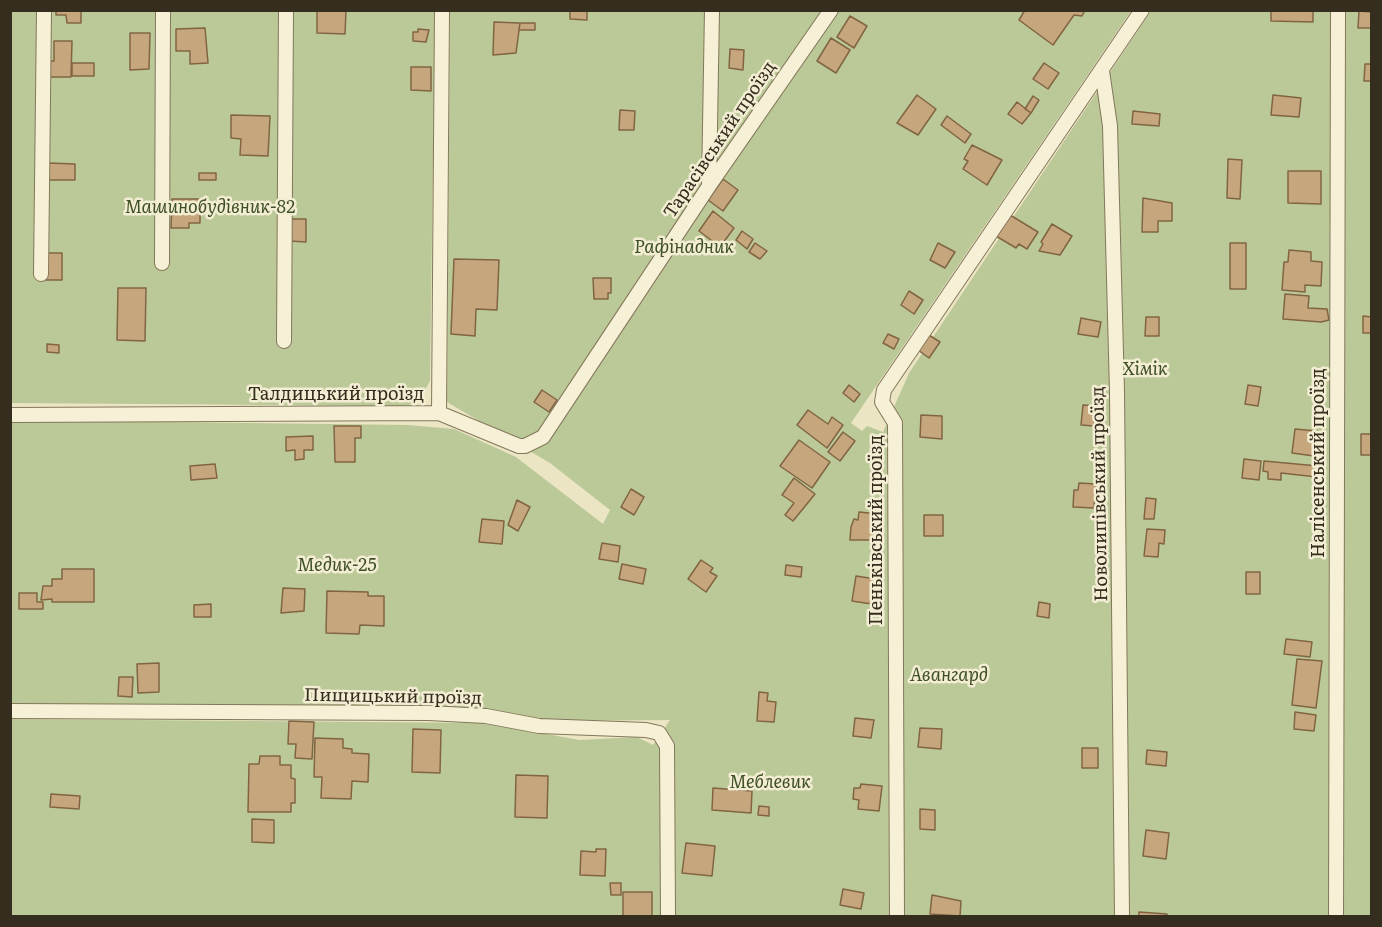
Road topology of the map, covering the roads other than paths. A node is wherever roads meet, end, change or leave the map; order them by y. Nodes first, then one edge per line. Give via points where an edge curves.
1 (44, 10) edge
2 (164, 10) edge
3 (286, 10) edge
4 (442, 10) edge
5 (711, 10) edge
6 (831, 10) edge
7 (1142, 10) edge
8 (1338, 10) edge
9 (1102, 71) junction
10 (709, 186) junction
11 (162, 263) dead end
12 (41, 274) dead end
13 (284, 341) dead end
14 (439, 413) junction
15 (10, 415) edge
16 (10, 711) edge
17 (668, 916) edge
18 (897, 916) edge
19 (1122, 916) edge
20 (1336, 916) edge

1 - 12 lane
2 - 11 lane
3 - 13 lane
4 - 14 lane, Талдицький проїзд
5 - 10 lane
6 - 10 lane, Тарасівський проїзд
7 - 9 lane, Пеньківський проїзд
8 - 20 lane, Налісенський проїзд
9 - 18 lane, Пеньківський проїзд via 884,390 882,402 895,423
9 - 19 lane, Новолипівський проїзд via 1110,126 1117,392
10 - 14 lane, Тарасівський проїзд via 543,437 519,446
14 - 15 lane, Талдицький проїзд
16 - 17 lane, Пищицький проїзд via 429,713 486,716 539,726 659,733 667,746

